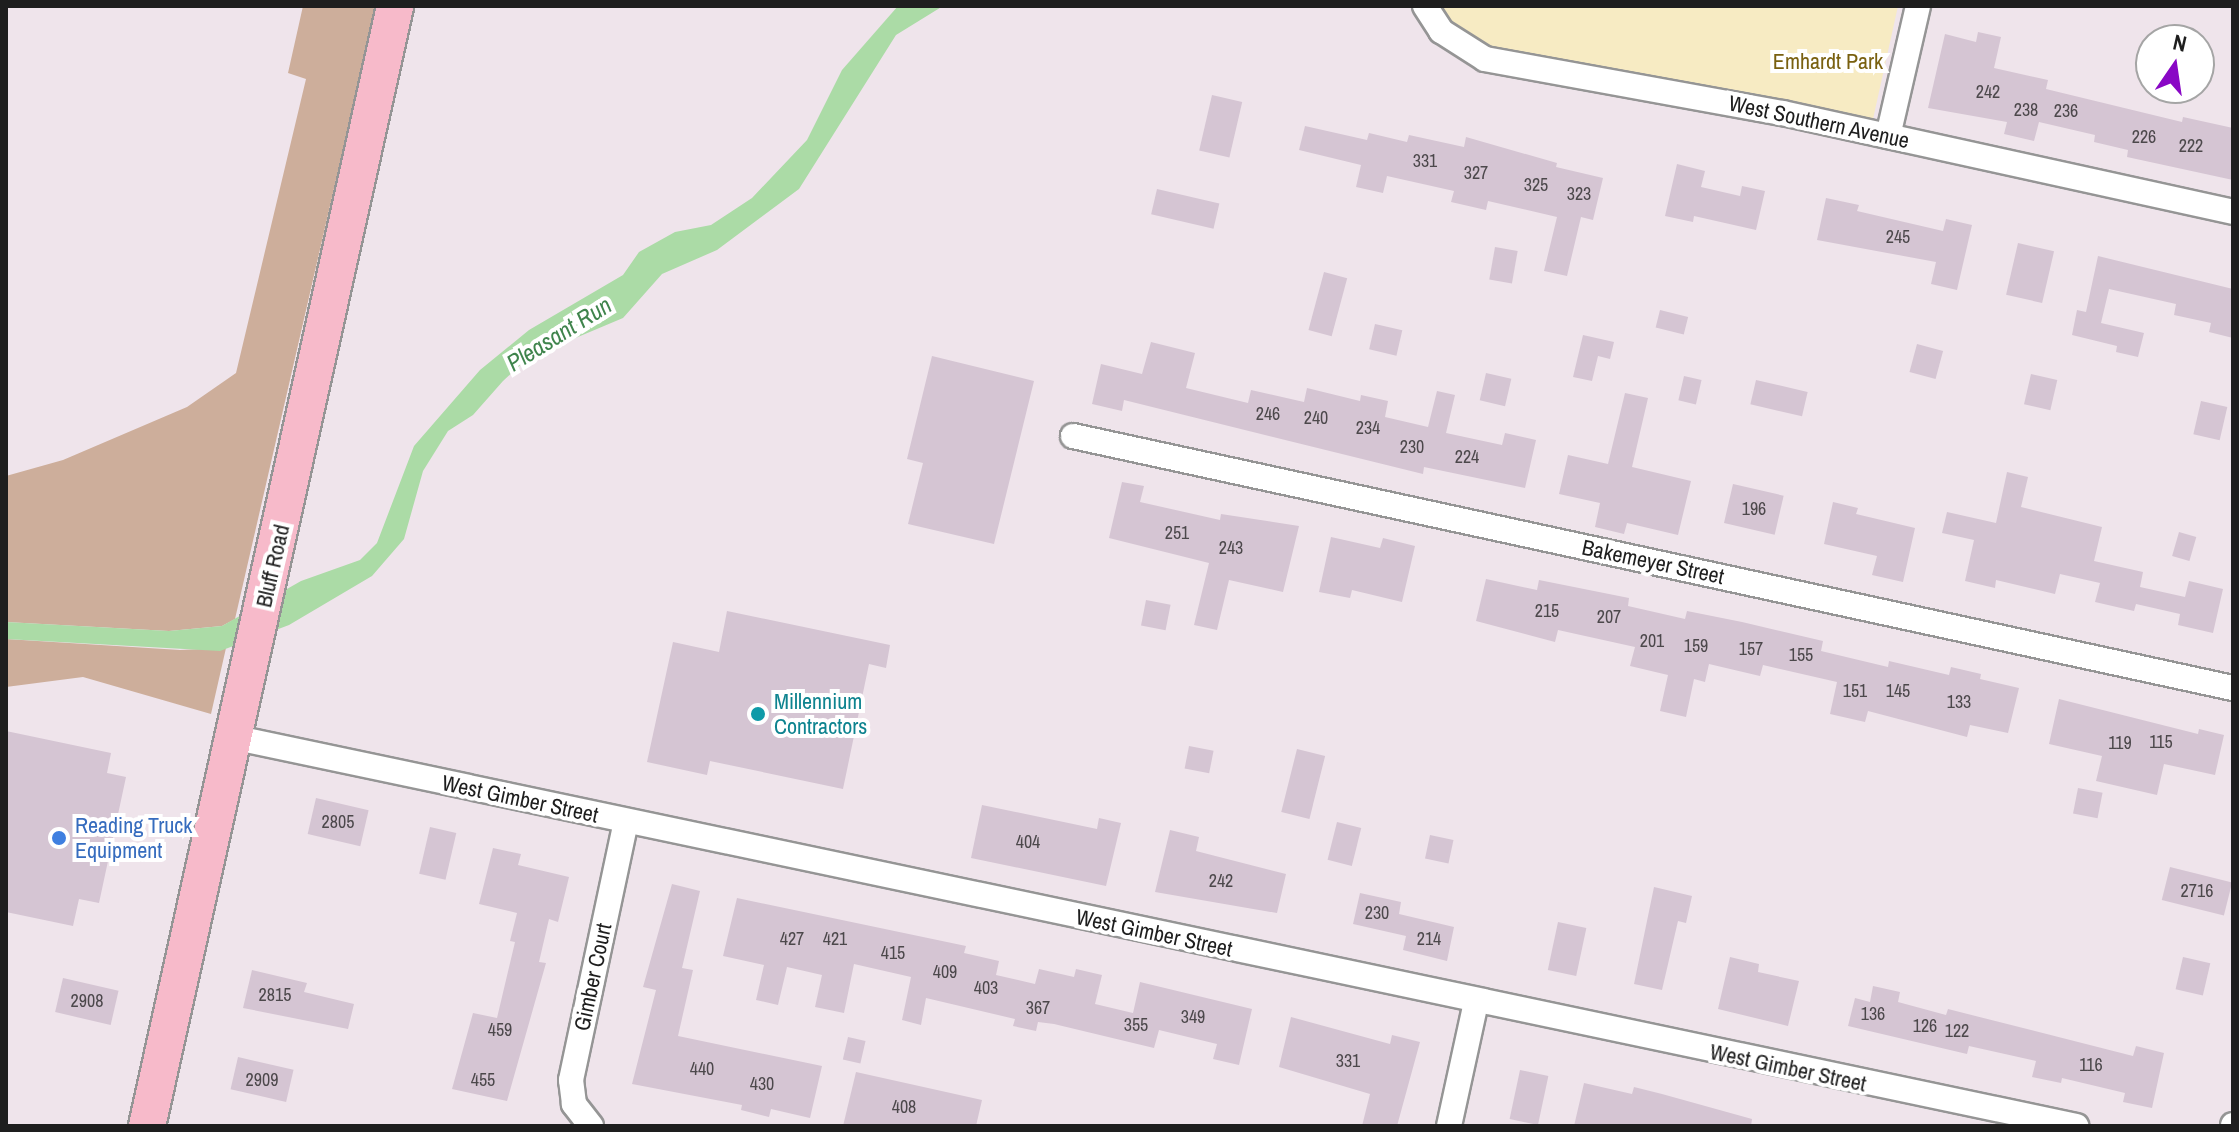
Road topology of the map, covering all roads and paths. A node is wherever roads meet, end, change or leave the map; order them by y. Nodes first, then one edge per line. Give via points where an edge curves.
1 (395, 6) edge
2 (1425, 6) edge
3 (1918, 6) edge
4 (1888, 136) junction
5 (2233, 212) edge
6 (1073, 436) dead end
7 (2233, 688) edge
8 (232, 737) junction
9 (626, 822) junction
10 (1476, 1002) junction
11 (147, 1126) edge
12 (591, 1126) edge
13 (1449, 1126) edge
14 (2076, 1126) edge

1 - 8 main road, Bluff Road
2 - 4 street, West Southern Avenue via 1441,31 1485,59
3 - 4 street
4 - 5 street, West Southern Avenue
6 - 7 street, Bakemeyer Street
8 - 9 street, West Gimber Street
8 - 11 main road, Bluff Road
9 - 10 street, West Gimber Street
9 - 12 street, Gimber Court via 571,1080 574,1104
10 - 13 street
10 - 14 street, West Gimber Street

